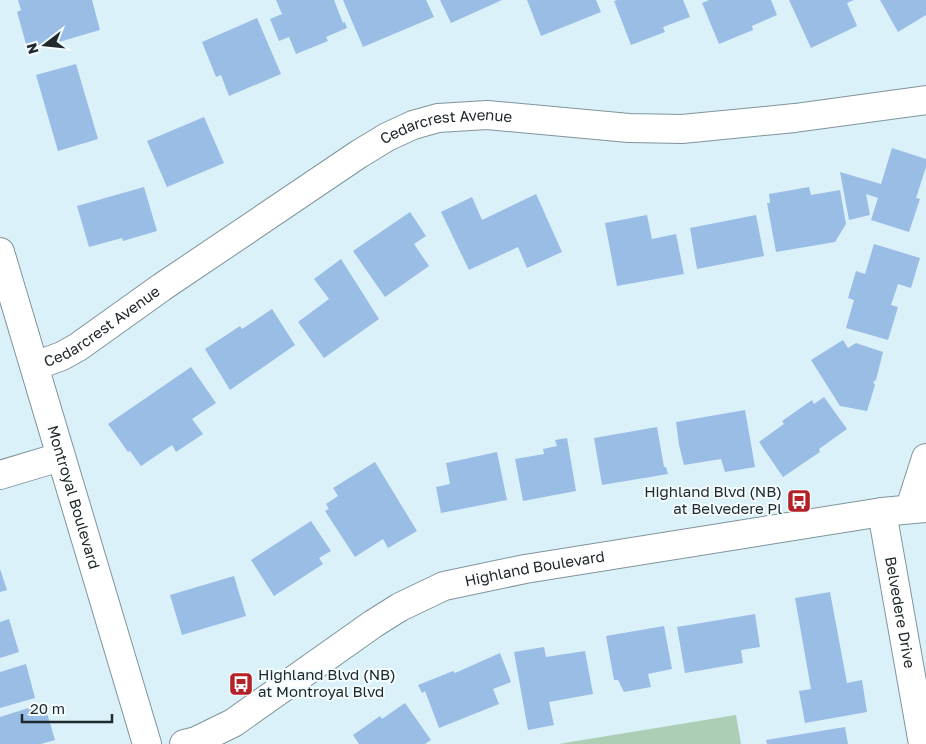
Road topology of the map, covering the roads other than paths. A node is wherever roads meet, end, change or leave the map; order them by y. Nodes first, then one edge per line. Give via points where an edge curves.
1 (926, 100) edge
2 (0, 252) edge
3 (35, 366) junction
4 (60, 457) junction
5 (926, 458) edge
6 (0, 475) edge
7 (918, 508) edge
8 (882, 512) junction
9 (147, 744) edge
10 (184, 744) edge
11 (923, 744) edge

1 - 3 street, Cedarcrest Avenue via 682,129 487,116 438,118 413,125 359,154 78,347
2 - 3 street, Montroyal Boulevard
3 - 4 street, Montroyal Boulevard
4 - 6 street
4 - 9 street, Montroyal Boulevard
5 - 7 street
7 - 8 street, Highland Boulevard
8 - 10 street, Highland Boulevard via 525,569 444,586 400,606 233,723
8 - 11 street, Belvedere Drive

